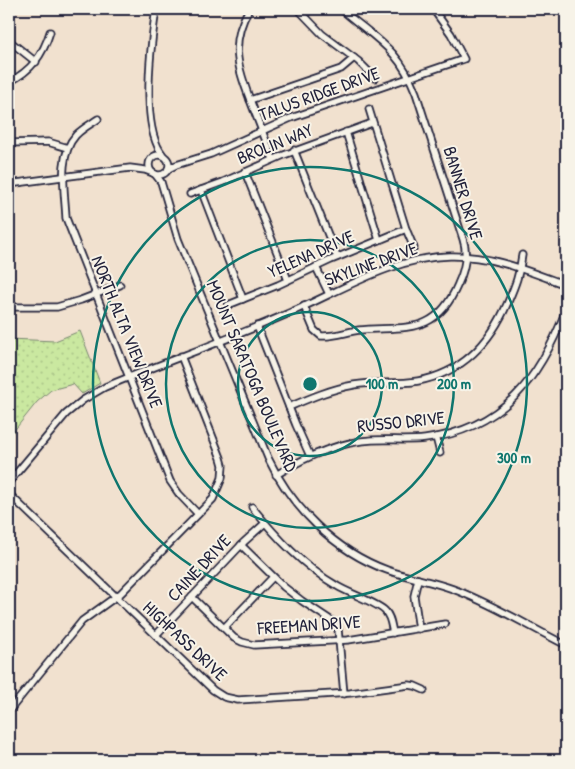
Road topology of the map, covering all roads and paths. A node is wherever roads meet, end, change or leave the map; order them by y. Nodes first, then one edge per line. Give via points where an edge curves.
1 (156, 9) edge
2 (249, 9) edge
3 (298, 9) edge
4 (341, 9) edge
5 (433, 9) edge
6 (50, 32) dead end
7 (12, 43) dead end
8 (354, 58) junction
9 (36, 62) junction
10 (409, 77) junction
11 (375, 78) dead end
12 (9, 82) edge
13 (250, 100) junction
14 (369, 109) dead end
15 (98, 119) dead end
16 (372, 123) junction
17 (262, 130) junction
18 (346, 132) junction
19 (154, 136) junction
20 (9, 143) edge
21 (68, 148) junction
22 (294, 150) junction
23 (165, 157) junction
24 (151, 159) junction
25 (273, 159) junction
26 (187, 162) junction
27 (130, 168) junction
28 (168, 170) junction
29 (245, 172) junction
30 (154, 173) junction
31 (64, 177) junction
32 (9, 184) edge
33 (201, 190) junction
34 (165, 193) junction
35 (190, 194) dead end
36 (406, 229) junction
37 (379, 240) junction
38 (414, 248) dead end
39 (522, 255) dead end
40 (465, 256) junction
41 (337, 257) junction
42 (316, 267) junction
43 (521, 268) junction
44 (288, 280) junction
45 (120, 285) dead end
46 (566, 285) edge
47 (328, 294) junction
48 (96, 295) junction
49 (243, 299) junction
50 (228, 305) dead end
51 (304, 306) junction
52 (9, 307) edge
53 (566, 310) edge
54 (257, 326) junction
55 (220, 341) junction
56 (181, 356) junction
57 (129, 377) junction
58 (289, 407) junction
59 (436, 437) junction
60 (440, 453) dead end
61 (310, 456) junction
62 (276, 475) junction
63 (9, 482) edge
64 (9, 494) edge
65 (252, 507) dead end
66 (198, 514) junction
67 (265, 523) junction
68 (241, 545) junction
69 (273, 577) junction
70 (418, 580) junction
71 (116, 597) junction
72 (192, 597) junction
73 (446, 624) dead end
74 (224, 628) junction
75 (419, 629) junction
76 (393, 633) junction
77 (156, 635) junction
78 (339, 640) junction
79 (566, 645) edge
80 (424, 690) dead end
81 (344, 694) junction
82 (9, 711) edge

1 - 19 street via 149,74
2 - 13 street via 240,29 236,50 239,71
3 - 8 street via 322,34
4 - 10 street, BANNER DRIVE via 386,45
5 - 10 street, TALUS RIDGE DRIVE via 464,58
6 - 9 street
7 - 9 street
8 - 11 street
8 - 13 street via 341,69
9 - 12 street
10 - 17 street, TALUS RIDGE DRIVE
10 - 40 street, BANNER DRIVE via 463,238
13 - 17 street
14 - 16 street
15 - 21 street via 79,132
16 - 18 street, BROLIN WAY
16 - 36 street
17 - 25 street
17 - 26 street, TALUS RIDGE DRIVE
18 - 22 street, BROLIN WAY
18 - 37 street
19 - 23 street
19 - 24 street
20 - 21 street via 48,142
21 - 31 street, NORTH ALTA VIEW DRIVE
22 - 25 street, BROLIN WAY
22 - 41 street
23 - 24 street via 158,154
23 - 26 street, TALUS RIDGE DRIVE
23 - 28 street
24 - 27 street
24 - 30 street via 149,166
25 - 29 street, BROLIN WAY
26 - 28 street, TALUS RIDGE DRIVE
27 - 30 street
27 - 31 street
28 - 30 street via 160,175
28 - 34 street, MOUNT SARATOGA BOULEVARD via 164,180
29 - 33 street, BROLIN WAY
29 - 44 street
30 - 34 street, MOUNT SARATOGA BOULEVARD
31 - 32 street
31 - 48 street, NORTH ALTA VIEW DRIVE via 66,218
33 - 35 street, BROLIN WAY
33 - 49 street
34 - 55 street, MOUNT SARATOGA BOULEVARD via 174,229
36 - 37 street, YELENA DRIVE
36 - 38 street
37 - 41 street, YELENA DRIVE
39 - 43 street
40 - 43 street, SKYLINE DRIVE
40 - 47 street, SKYLINE DRIVE via 438,256 411,262
40 - 51 street, BANNER DRIVE via 463,273 450,302 434,318 414,327 357,330 321,336 314,330
41 - 42 street, YELENA DRIVE
42 - 44 street, YELENA DRIVE
42 - 47 street
43 - 46 street, SKYLINE DRIVE
43 - 58 street via 496,328 477,352 461,364 427,379 346,386
44 - 49 street, YELENA DRIVE
45 - 48 street
47 - 51 street, SKYLINE DRIVE
48 - 52 street via 57,307
48 - 57 street, NORTH ALTA VIEW DRIVE
49 - 50 street, YELENA DRIVE
51 - 54 street, SKYLINE DRIVE
53 - 59 street, RUSSO DRIVE via 543,361 511,400 478,423
54 - 55 street, SKYLINE DRIVE
54 - 58 street
55 - 56 street, SKYLINE DRIVE
55 - 62 street, MOUNT SARATOGA BOULEVARD
56 - 57 street, SKYLINE DRIVE
56 - 66 street via 223,465 218,490
57 - 63 street, SKYLINE DRIVE via 98,391 66,414
57 - 66 street, NORTH ALTA VIEW DRIVE via 170,481
58 - 61 street
59 - 60 street
59 - 61 street, RUSSO DRIVE via 359,441
61 - 62 street, RUSSO DRIVE
62 - 70 street, MOUNT SARATOGA BOULEVARD via 308,518 341,546 378,567
64 - 71 street, HIGHPASS DRIVE
65 - 67 street
66 - 71 street
67 - 68 street, CAINE DRIVE
67 - 76 street via 317,573 383,609 390,618
68 - 69 street
68 - 72 street, CAINE DRIVE
69 - 74 street
69 - 78 street via 334,621
70 - 75 street via 414,596
70 - 79 street, MOUNT SARATOGA BOULEVARD via 469,596
71 - 77 street, HIGHPASS DRIVE
71 - 82 street via 82,620
72 - 74 street, FREEMAN DRIVE
72 - 77 street, CAINE DRIVE
73 - 75 street, FREEMAN DRIVE
74 - 78 street, FREEMAN DRIVE via 238,640 254,645
75 - 76 street, FREEMAN DRIVE
76 - 78 street, FREEMAN DRIVE
77 - 81 street, HIGHPASS DRIVE via 217,693 229,699
78 - 81 street
80 - 81 street, HIGHPASS DRIVE via 409,685

